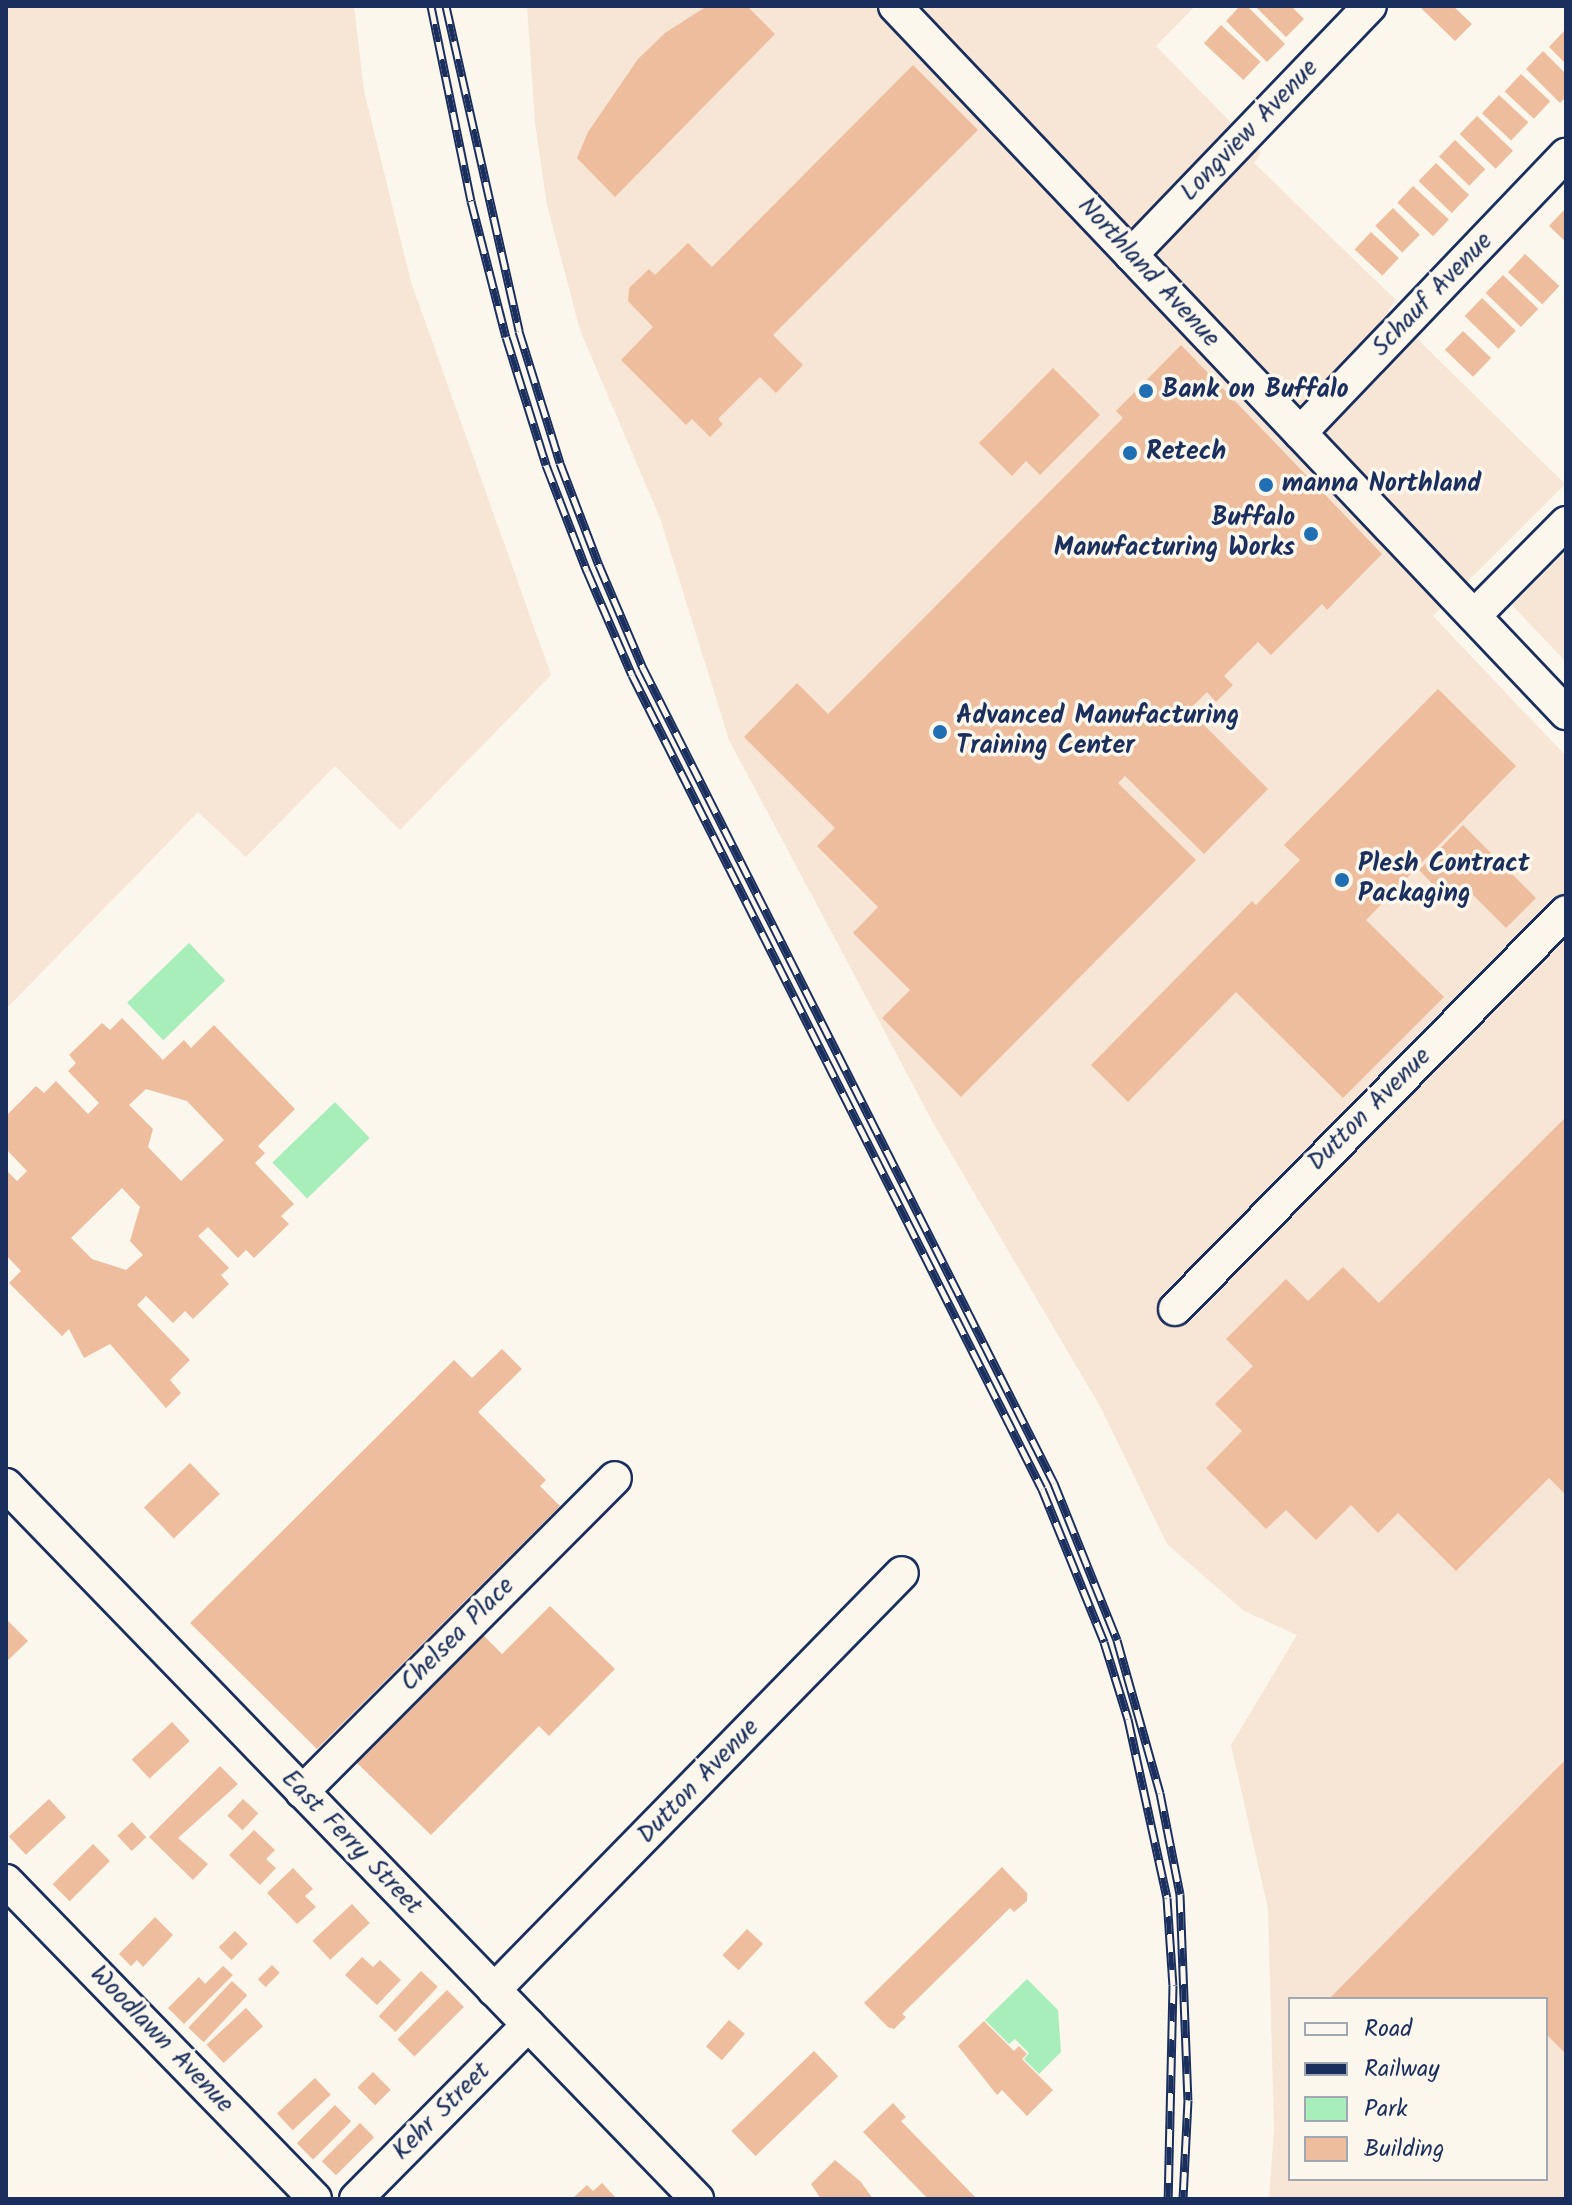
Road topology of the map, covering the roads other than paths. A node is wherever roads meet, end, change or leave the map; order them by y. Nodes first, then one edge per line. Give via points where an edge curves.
1 (895, 6) edge
2 (1370, 6) edge
3 (1566, 155) edge
4 (1131, 255) junction
5 (1300, 433) junction
6 (1566, 523) edge
7 (1474, 616) junction
8 (1566, 713) edge
9 (1566, 912) edge
10 (1175, 1309) dead end
11 (615, 1478) dead end
12 (6, 1485) edge
13 (902, 1573) dead end
14 (302, 1792) junction
15 (6, 1881) edge
16 (494, 1990) junction
17 (528, 2025) junction
18 (315, 2199) edge
19 (356, 2199) edge
20 (697, 2199) edge

1 - 4 street, Northland Avenue
2 - 4 street, Longview Avenue
3 - 5 street, Schauf Avenue
4 - 5 street, Northland Avenue
5 - 7 street, Northland Avenue
6 - 7 street
7 - 8 street, Northland Avenue
9 - 10 street, Dutton Avenue
11 - 14 street, Chelsea Place
12 - 14 street, East Ferry Street
13 - 16 street, Dutton Avenue
14 - 16 street, East Ferry Street
15 - 18 street, Woodlawn Avenue
16 - 17 street, East Ferry Street
17 - 19 street, Kehr Street
17 - 20 street, East Ferry Street

